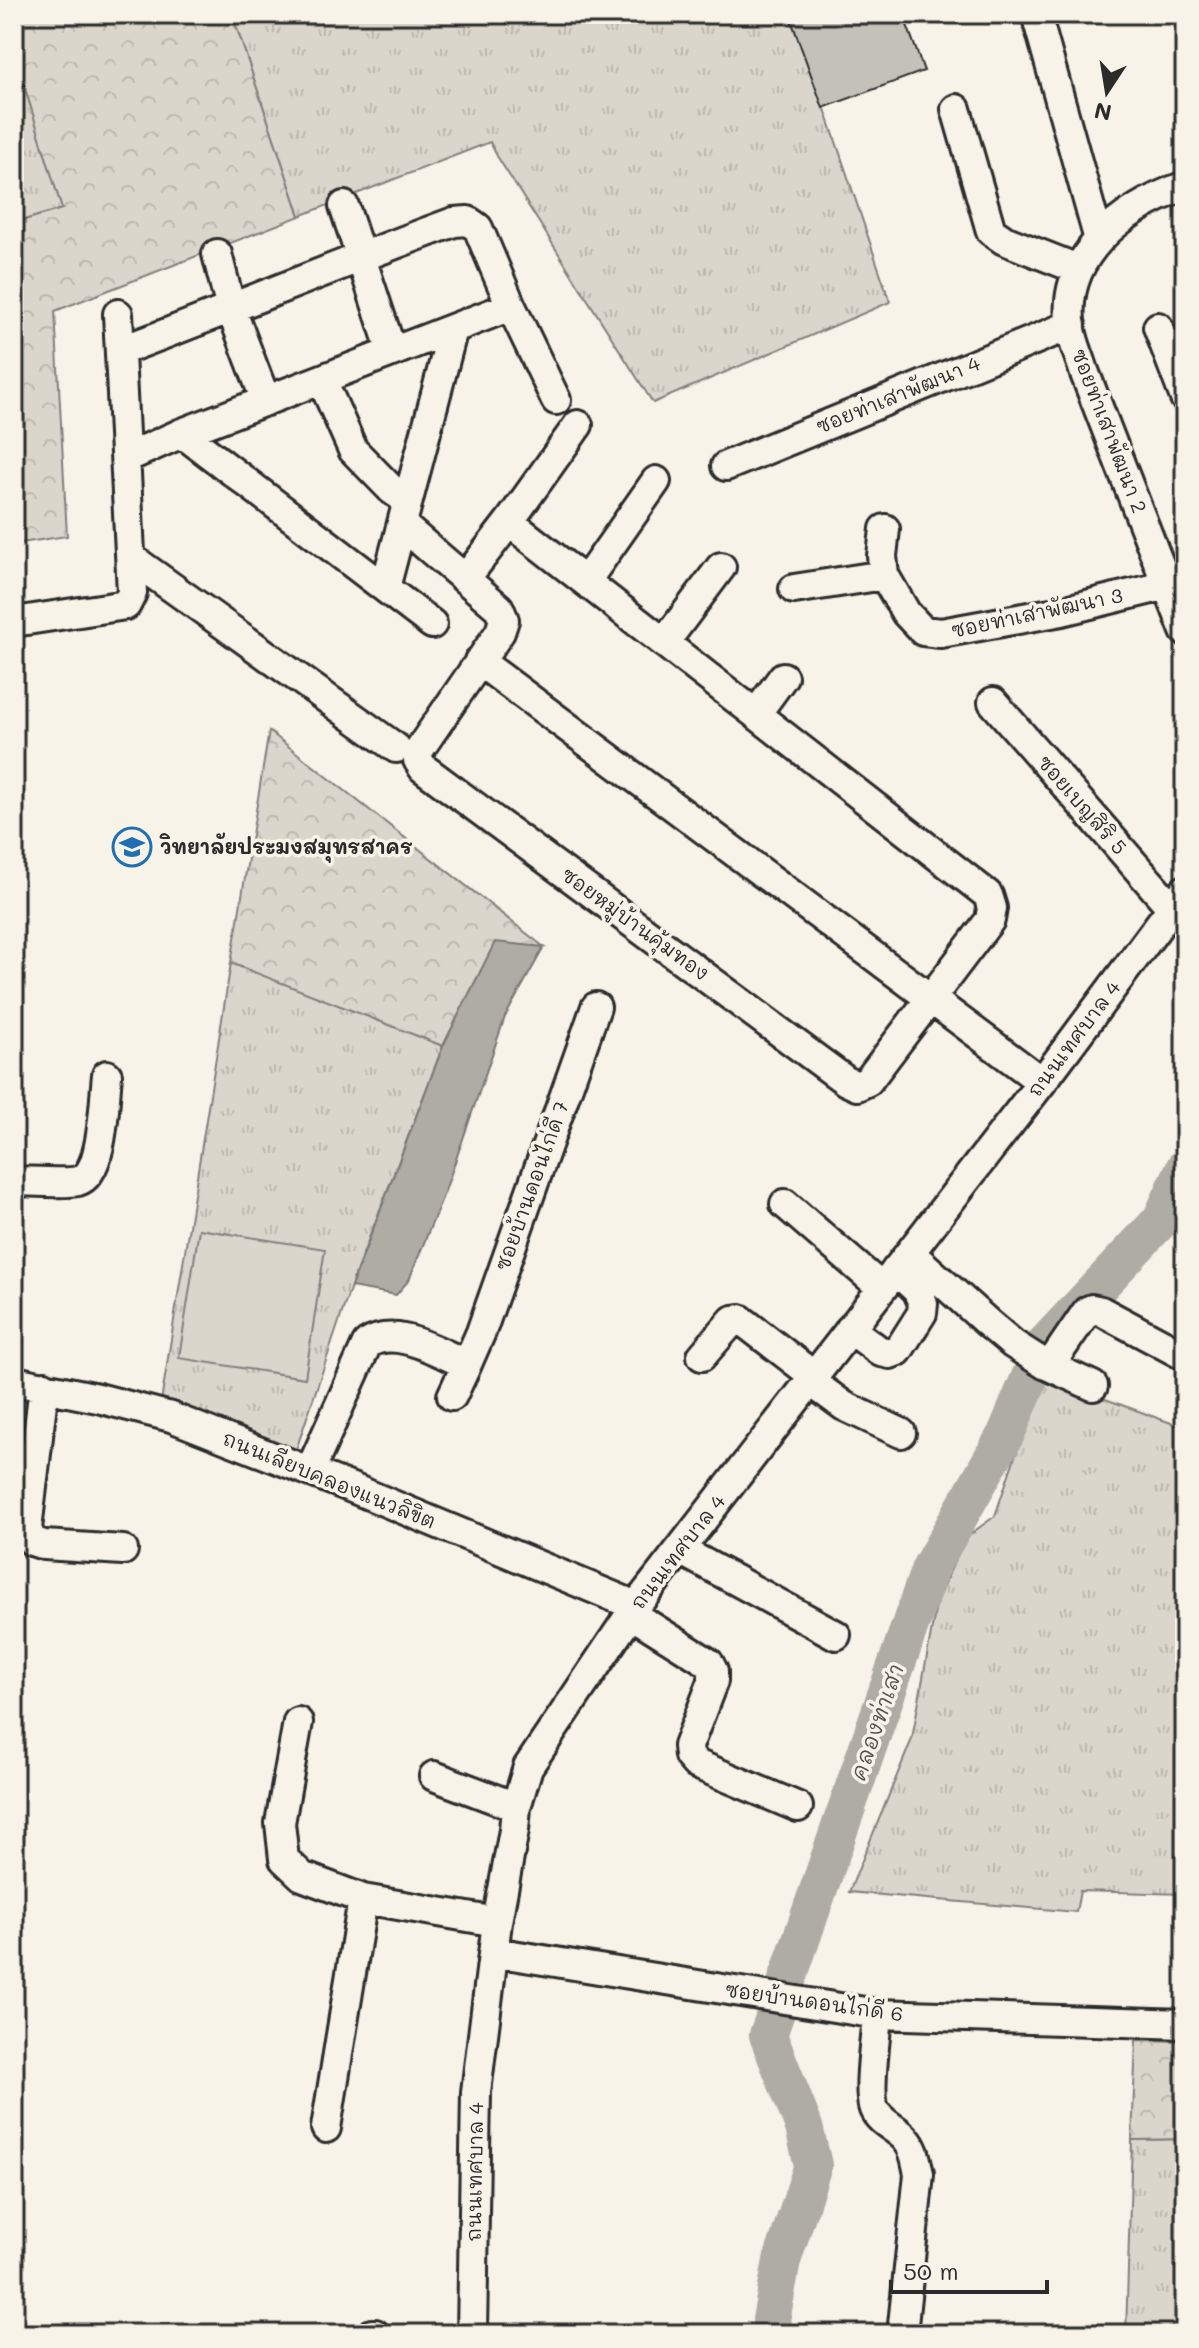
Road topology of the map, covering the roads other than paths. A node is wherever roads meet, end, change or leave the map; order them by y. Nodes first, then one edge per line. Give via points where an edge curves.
1 (1036, 14) edge
2 (956, 109) dead end
3 (1185, 186) edge
4 (344, 206) dead end
5 (1099, 240) junction
6 (217, 254) dead end
7 (360, 256) junction
8 (1078, 269) junction
9 (511, 306) junction
10 (231, 309) junction
11 (118, 314) dead end
12 (1071, 325) junction
13 (1158, 327) dead end
14 (453, 329) junction
15 (120, 351) junction
16 (392, 352) junction
17 (322, 380) junction
18 (1185, 398) edge
19 (556, 400) dead end
20 (266, 401) junction
21 (578, 425) dead end
22 (182, 433) junction
23 (126, 458) junction
24 (726, 466) dead end
25 (656, 481) dead end
26 (405, 513) junction
27 (509, 522) junction
28 (885, 529) dead end
29 (131, 558) junction
30 (721, 567) dead end
31 (884, 575) junction
32 (465, 579) junction
33 (586, 581) junction
34 (1168, 585) junction
35 (385, 588) junction
36 (794, 589) dead end
37 (14, 622) edge
38 (432, 624) dead end
39 (1185, 631) edge
40 (664, 643) junction
41 (479, 661) junction
42 (783, 677) dead end
43 (993, 702) dead end
44 (756, 714) junction
45 (396, 748) dead end
46 (1178, 899) edge
47 (930, 999) junction
48 (596, 1007) dead end
49 (107, 1075) dead end
50 (1042, 1082) junction
51 (14, 1181) edge
52 (785, 1204) dead end
53 (896, 1270) junction
54 (850, 1329) junction
55 (702, 1356) dead end
56 (1185, 1356) edge
57 (467, 1364) junction
58 (1046, 1364) junction
59 (812, 1379) junction
60 (14, 1381) edge
61 (44, 1386) junction
62 (1093, 1386) dead end
63 (452, 1396) dead end
64 (901, 1433) dead end
65 (310, 1471) junction
66 (123, 1550) dead end
67 (680, 1550) junction
68 (634, 1610) junction
69 (836, 1635) dead end
70 (298, 1722) dead end
71 (434, 1776) dead end
72 (516, 1807) junction
73 (798, 1807) dead end
74 (363, 1899) junction
75 (497, 1922) junction
76 (494, 1952) junction
77 (877, 2014) junction
78 (1185, 2024) edge
79 (326, 2128) dead end
80 (472, 2334) edge
81 (902, 2334) edge

1 - 5 street
2 - 8 street via 991,231
3 - 5 street, ซอยท่าเสาพัฒนา 2 via 1134,210
4 - 7 street
5 - 8 street, ซอยท่าเสาพัฒนา 2
6 - 10 street
7 - 9 street via 468,221 478,228
7 - 10 street
7 - 16 street
8 - 12 street, ซอยท่าเสาพัฒนา 2
9 - 14 street
9 - 19 street
10 - 15 street
10 - 20 street
11 - 15 street
12 - 24 street, ซอยท่าเสาพัฒนา 4
12 - 34 street, ซอยท่าเสาพัฒนา 2
13 - 18 street
14 - 16 street
14 - 26 street
15 - 23 street
16 - 17 street
17 - 20 street
17 - 26 street, ซอยหมู่บ้านคุ้มทอง via 353,450 392,490
20 - 22 street
21 - 27 street
22 - 23 street
22 - 35 street
23 - 29 street
25 - 33 street
26 - 32 street, ซอยหมู่บ้านคุ้มทอง
26 - 35 street
27 - 32 street
27 - 33 street, ซอยหมู่บ้านคุ้มทอง
28 - 31 street
29 - 37 street via 132,593 126,605
29 - 45 street
30 - 40 street
31 - 34 street, ซอยท่าเสาพัฒนา 3 via 923,631 941,633
31 - 36 street
32 - 41 street, ซอยหมู่บ้านคุ้มทอง via 499,608 504,620
33 - 40 street, ซอยหมู่บ้านคุ้มทอง
34 - 39 street, ซอยท่าเสาพัฒนา 2
35 - 38 street
40 - 44 street, ซอยหมู่บ้านคุ้มทอง
41 - 47 street
41 - 47 street, ซอยหมู่บ้านคุ้มทอง via 419,750 423,768 846,1081 857,1086 868,1081
42 - 44 street
43 - 46 street, ซอยเบญสิริ 5
44 - 47 street, ซอยหมู่บ้านคุ้มทอง via 988,895 990,920
46 - 50 street, ถนนเทศบาล 4
47 - 50 street
48 - 57 street, ซอยบ้านดอนไก่ดี 7
49 - 51 street via 91,1172 78,1181
50 - 53 street, ถนนเทศบาล 4
52 - 53 street
53 - 54 street, ถนนเทศบาล 4
53 - 54 street via 923,1303 898,1351 881,1352
53 - 58 street
54 - 59 street, ถนนเทศบาล 4
55 - 59 street via 733,1320 740,1319
56 - 58 street via 1092,1309
57 - 63 street, ซอยบ้านดอนไก่ดี 7
57 - 65 street via 402,1338 376,1338 367,1344
58 - 62 street
59 - 64 street via 844,1406
59 - 67 street, ถนนเทศบาล 4
60 - 61 street, ถนนเลียบคลองแนวลิขิต
61 - 65 street, ถนนเลียบคลองแนวลิขิต via 171,1417
61 - 66 street via 27,1529 32,1541
65 - 68 street, ถนนเลียบคลองแนวลิขิต
67 - 68 street, ถนนเทศบาล 4
67 - 69 street
68 - 72 street, ถนนเทศบาล 4 via 528,1767
68 - 73 street, ถนนเลียบคลองแนวลิขิต via 713,1671 689,1756 696,1764
70 - 74 street via 280,1823 284,1859 302,1876
71 - 72 street
72 - 75 street, ถนนเทศบาล 4
74 - 75 street
74 - 79 street
75 - 76 street, ถนนเทศบาล 4
76 - 77 street, ซอยบ้านดอนไก่ดี 6
76 - 80 street, ถนนเทศบาล 4 via 476,2092
77 - 78 street, ซอยบ้านดอนไก่ดี 6
77 - 81 street via 875,2111 905,2137 915,2152 919,2174

